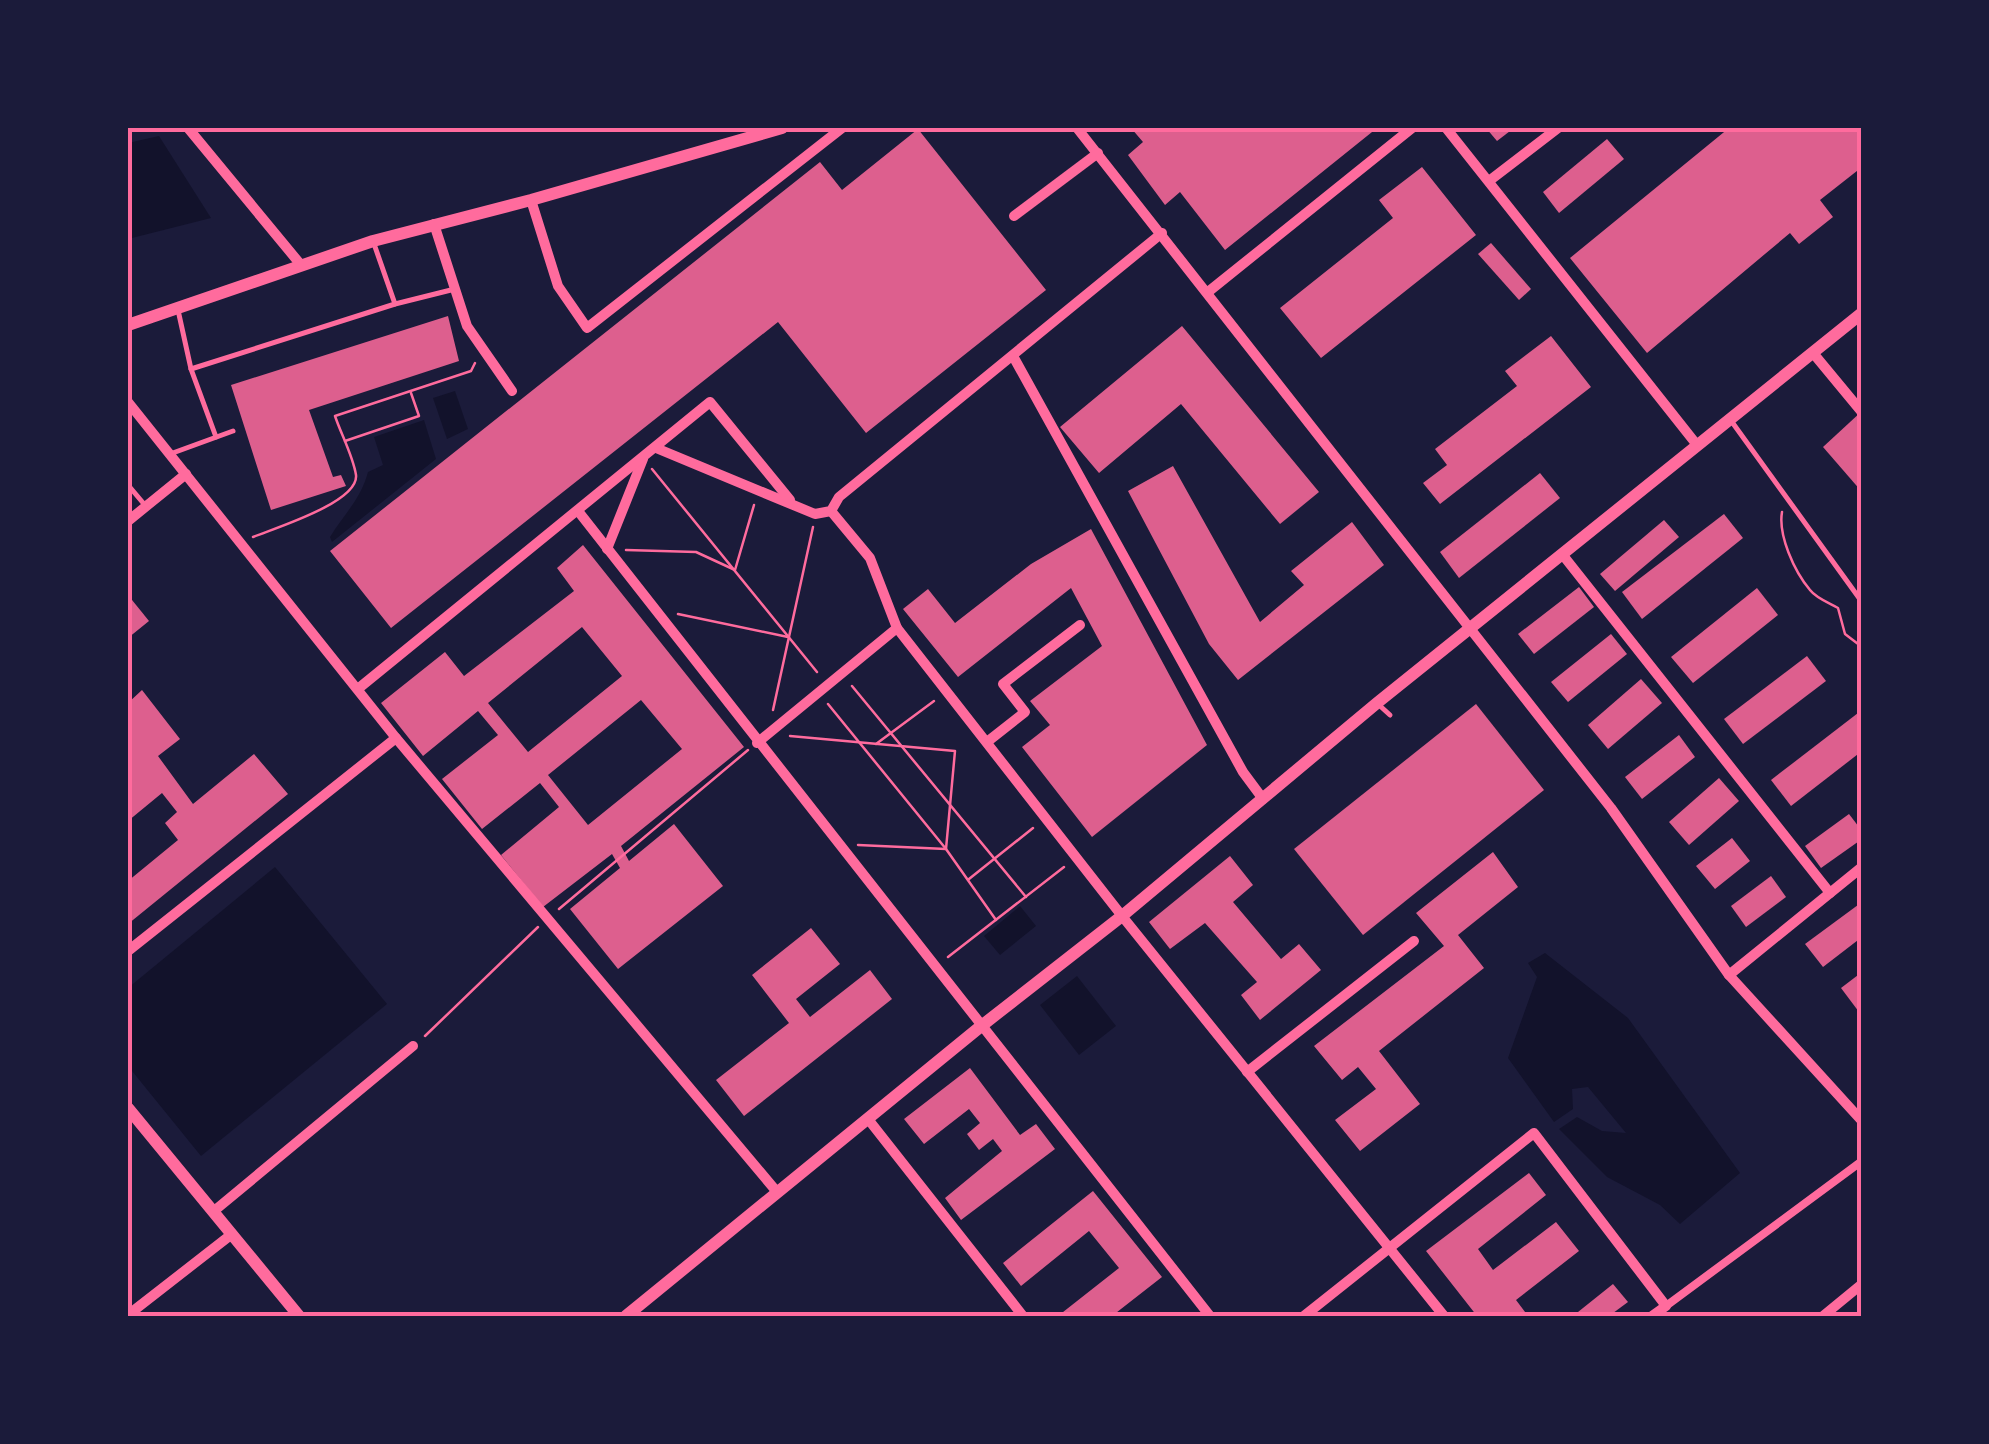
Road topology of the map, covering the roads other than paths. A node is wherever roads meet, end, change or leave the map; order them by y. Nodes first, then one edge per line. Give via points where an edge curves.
1 (188, 128) edge
2 (782, 128) edge
3 (842, 128) edge
4 (1077, 128) edge
5 (1412, 128) edge
6 (1446, 128) edge
7 (1558, 128) edge
8 (1098, 152) junction
9 (1489, 182) junction
10 (531, 200) junction
11 (1014, 216) dead end
12 (434, 224) junction
13 (1162, 232) junction
14 (373, 241) junction
15 (301, 265) junction
16 (455, 289) junction
17 (1208, 292) junction
18 (395, 304) junction
19 (178, 308) junction
20 (1862, 313) edge
21 (128, 324) edge
22 (1813, 352) junction
23 (1013, 356) junction
24 (191, 369) junction
25 (512, 391) dead end
26 (128, 402) edge
27 (1862, 411) edge
28 (1730, 420) junction
29 (233, 431) dead end
30 (216, 437) junction
31 (1697, 445) junction
32 (656, 448) junction
33 (169, 454) junction
34 (644, 458) junction
35 (186, 474) junction
36 (128, 484) edge
37 (791, 502) junction
38 (146, 506) junction
39 (578, 511) junction
40 (831, 511) junction
41 (128, 521) edge
42 (607, 549) junction
43 (1562, 554) junction
44 (1862, 602) edge
45 (1080, 625) dead end
46 (897, 628) junction
47 (1471, 628) junction
48 (359, 688) junction
49 (1377, 703) junction
50 (1390, 715) dead end
51 (396, 738) junction
52 (987, 742) junction
53 (757, 743) junction
54 (1263, 799) junction
55 (1862, 867) edge
56 (1830, 893) junction
57 (1122, 916) junction
58 (1414, 940) dead end
59 (128, 952) edge
60 (1729, 975) junction
61 (980, 1027) junction
62 (413, 1046) road end
63 (1247, 1072) junction
64 (128, 1108) edge
65 (868, 1120) junction
66 (1862, 1120) edge
67 (1862, 1161) edge
68 (777, 1192) junction
69 (214, 1211) junction
70 (232, 1234) junction
71 (1390, 1248) junction
72 (1862, 1284) edge
73 (1666, 1306) junction
74 (128, 1314) edge
75 (299, 1316) edge
76 (626, 1316) edge
77 (1023, 1316) edge
78 (1210, 1316) edge
79 (1304, 1316) edge
80 (1444, 1316) edge
81 (1652, 1316) edge
82 (1823, 1316) edge

1 - 15 street
2 - 10 street
3 - 10 street via 586,328 558,286
4 - 8 street
5 - 17 street
6 - 9 street
7 - 9 street
8 - 11 street
8 - 13 street
9 - 31 street
10 - 12 street
12 - 14 street
12 - 16 street
13 - 17 street
13 - 23 street
14 - 15 street
14 - 18 lane
15 - 19 street
16 - 18 lane
16 - 25 street via 468,326
17 - 47 street
18 - 24 lane
19 - 21 street
19 - 24 lane
20 - 22 street
22 - 27 street
22 - 28 street
23 - 40 street via 839,497
23 - 54 street
24 - 30 lane
26 - 33 street
28 - 31 street
28 - 44 lane
29 - 30 lane
30 - 33 lane
31 - 43 street
32 - 34 street
32 - 37 street
32 - 37 street via 710,402
33 - 35 street
34 - 39 street
34 - 42 street
35 - 38 street
35 - 48 street
36 - 38 lane
37 - 40 street via 815,514
38 - 41 street
39 - 42 street
39 - 48 street
40 - 46 street via 870,558
42 - 53 street
43 - 47 street
43 - 56 street
45 - 52 street via 1003,684 1025,712
46 - 52 street
46 - 53 street
47 - 49 street
47 - 60 street via 1612,808
48 - 51 street
49 - 50 lane
49 - 54 street
51 - 59 street
51 - 68 street
52 - 57 street
53 - 61 street
54 - 57 street
55 - 56 street
56 - 60 street
57 - 61 street
57 - 63 street
58 - 63 street
60 - 66 street
61 - 65 street
61 - 78 street
62 - 69 street
63 - 71 street
64 - 69 street
65 - 68 street
65 - 77 street
67 - 73 street
68 - 76 street
69 - 70 street
70 - 74 street
70 - 75 street
71 - 73 street via 1534,1133
71 - 79 street
71 - 80 street
72 - 82 street
73 - 81 street

